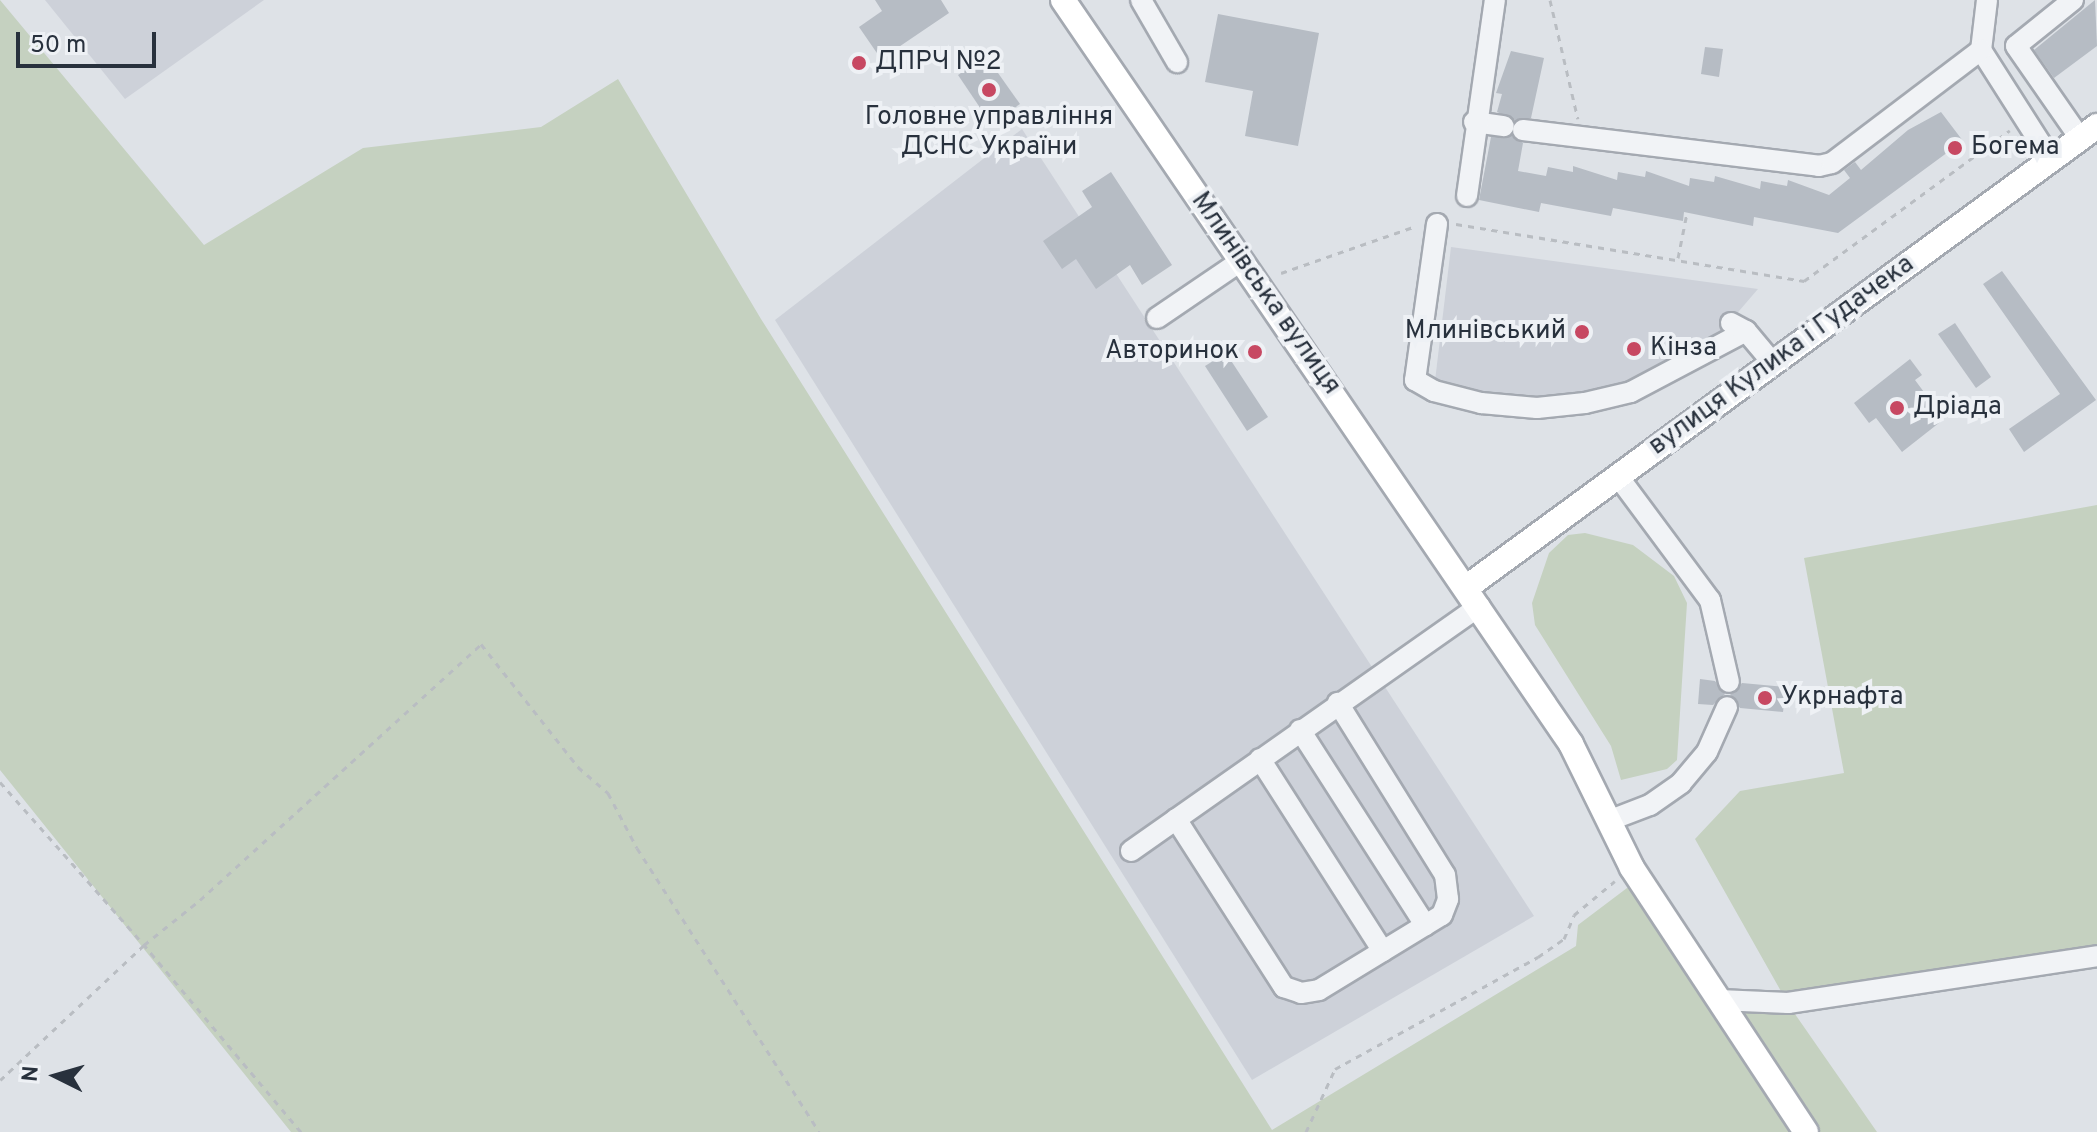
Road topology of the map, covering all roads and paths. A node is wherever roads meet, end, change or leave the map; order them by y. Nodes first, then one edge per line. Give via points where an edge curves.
1 (1063, 0) edge
2 (1141, 0) edge
3 (1495, 0) edge
4 (1550, 0) edge
5 (1987, 0) edge
6 (2073, 0) edge
7 (1981, 50) junction
8 (1177, 62) dead end
9 (2026, 118) junction
10 (1474, 122) junction
11 (2089, 132) edge
12 (1581, 139) junction
13 (2051, 160) junction
14 (1467, 196) dead end
15 (1687, 213) dead end
16 (1437, 224) junction
17 (1678, 258) junction
18 (1238, 263) junction
19 (1281, 273) dead end
20 (1157, 318) dead end
21 (1772, 362) junction
22 (1617, 475) junction
23 (1474, 596) junction
24 (1729, 682) dead end
25 (1338, 703) junction
26 (1727, 707) dead end
27 (1300, 730) junction
28 (1260, 759) junction
29 (0, 782) edge
30 (1176, 819) junction
31 (1608, 821) junction
32 (1131, 851) dead end
33 (1632, 868) junction
34 (1425, 925) junction
35 (144, 945) junction
36 (1383, 951) junction
37 (2097, 956) edge
38 (1719, 1000) junction
39 (0, 1080) edge
40 (301, 1132) edge
41 (819, 1132) edge
42 (1306, 1132) edge
43 (1806, 1132) edge

1 - 18 main road, Млинівська вулиця
2 - 8 street
3 - 10 street
4 - 12 path via 1573,80
5 - 7 street
6 - 11 street via 2016,46
7 - 9 street
7 - 12 street via 1832,163 1819,166
9 - 13 street
9 - 17 path via 1804,281
10 - 12 street
10 - 14 street
11 - 13 main road, вулиця Кулика і Гудачека
13 - 21 main road, вулиця Кулика і Гудачека
15 - 17 path
16 - 17 path
16 - 19 path via 1407,227
16 - 21 street via 1415,380 1434,391 1481,403 1537,408 1585,403 1631,392 1738,327
18 - 20 street
18 - 23 main road, Млинівська вулиця via 1332,388
21 - 22 main road, вулиця Кулика і Гудачека
22 - 23 main road, вулиця Кулика і Гудачека
22 - 24 street via 1710,600
23 - 25 street
23 - 31 main road, Млинівська вулиця via 1571,744
25 - 27 street
25 - 34 street via 1445,875 1445,907
26 - 31 street via 1707,752 1681,783 1650,805
27 - 28 street
27 - 34 street
28 - 30 street
28 - 36 street
29 - 35 path
30 - 32 street
30 - 36 street via 1284,987 1301,993 1319,990
31 - 33 main road, Млинівська вулиця
33 - 38 main road, Млинівська вулиця
33 - 42 path via 1574,915 1564,939 1538,957 1335,1069
34 - 36 street
35 - 39 path
35 - 40 path
35 - 41 path via 211,891 481,644 578,767 608,793 637,848
37 - 38 street via 1788,1003
38 - 43 main road, Млинівська вулиця

